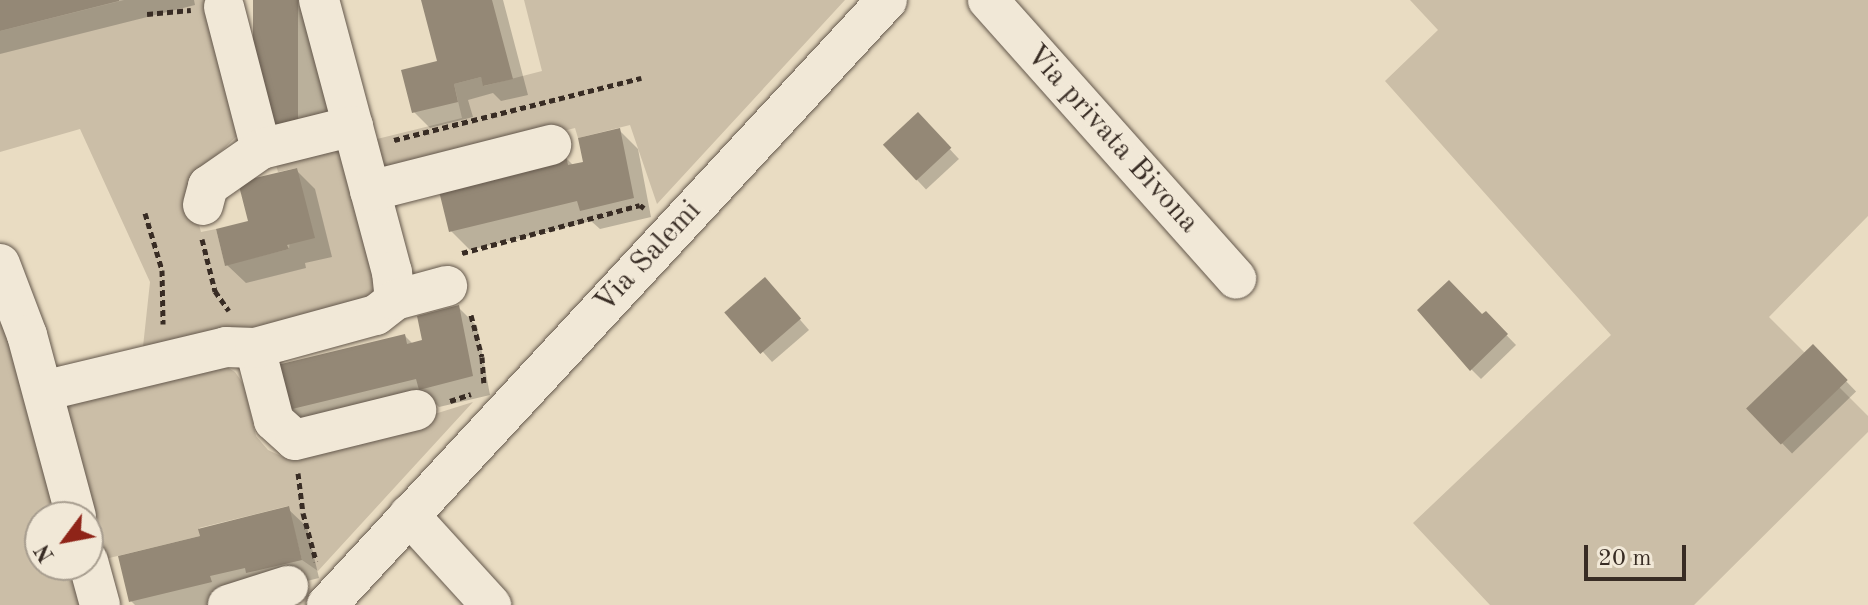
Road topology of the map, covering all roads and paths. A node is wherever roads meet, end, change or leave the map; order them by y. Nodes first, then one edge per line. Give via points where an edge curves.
1 (319, 0) edge
2 (887, 0) edge
3 (988, 0) edge
4 (224, 7) dead end
5 (641, 78) dead end
6 (356, 138) junction
7 (551, 145) dead end
8 (261, 149) junction
9 (370, 191) junction
10 (203, 205) joint
11 (145, 213) dead end
12 (654, 216) dead end
13 (3, 276) edge
14 (1236, 278) dead end
15 (447, 286) junction
16 (395, 300) junction
17 (255, 348) junction
18 (164, 361) junction
19 (43, 391) junction
20 (484, 391) dead end
21 (416, 410) dead end
22 (295, 440) junction
23 (72, 501) edge
24 (409, 515) junction
25 (93, 581) edge
26 (311, 587) edge
27 (100, 605) edge
28 (228, 605) edge
29 (491, 605) edge

1 - 6 street
2 - 24 street, Via Salemi
3 - 14 street, Via privata Bivona
4 - 8 street
5 - 6 path
6 - 8 street
6 - 9 street
7 - 9 street
8 - 10 street via 208,186
9 - 16 street
10 - 17 path via 201,233 215,291
11 - 18 path via 162,270
12 - 15 path via 640,205 455,254
13 - 19 street
15 - 16 street
15 - 20 path via 468,304 482,357
16 - 17 street via 376,315
17 - 18 street via 226,347
17 - 22 street via 274,421
18 - 19 street
19 - 23 street
21 - 22 street
22 - 26 path
24 - 26 street, Via Salemi
24 - 29 street
25 - 27 street
26 - 28 street

